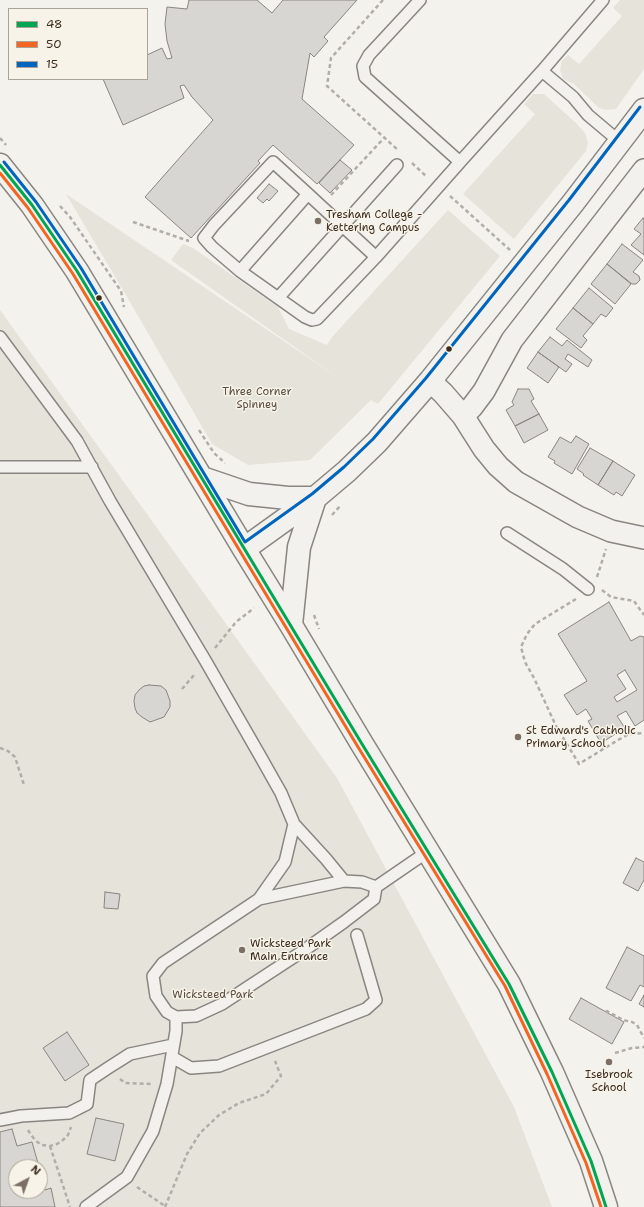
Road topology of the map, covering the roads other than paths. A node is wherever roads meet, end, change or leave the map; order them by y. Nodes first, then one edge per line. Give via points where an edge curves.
1 (420, 0) edge
2 (597, 2) edge
3 (542, 71) junction
4 (644, 110) edge
5 (620, 142) junction
6 (460, 162) junction
7 (0, 165) edge
8 (397, 165) dead end
9 (644, 170) edge
10 (308, 194) junction
11 (342, 226) junction
12 (376, 257) junction
13 (240, 271) junction
14 (278, 298) junction
15 (0, 338) edge
16 (430, 381) junction
17 (463, 416) junction
18 (0, 467) edge
19 (92, 467) junction
20 (202, 478) junction
21 (315, 498) junction
22 (507, 533) dead end
23 (644, 538) edge
24 (244, 549) junction
25 (591, 586) road end
26 (291, 625) junction
27 (294, 824) junction
28 (427, 852) junction
29 (344, 881) junction
30 (376, 887) junction
31 (260, 899) junction
32 (357, 936) dead end
33 (176, 1017) junction
34 (173, 1045) junction
35 (172, 1057) junction
36 (0, 1120) edge
37 (86, 1207) edge
38 (606, 1207) edge

1 - 6 lane via 369,55 363,66 365,77
2 - 3 lane
3 - 5 lane
3 - 6 lane
4 - 5 main road
5 - 16 main road
6 - 12 lane
7 - 20 main road via 26,196 77,271
8 - 11 lane
9 - 17 street via 512,340 484,391
10 - 11 lane
10 - 13 lane
10 - 13 lane via 273,162 214,225 204,238
11 - 12 lane
11 - 14 lane
12 - 14 lane via 317,319 305,317
13 - 14 lane
15 - 19 lane via 77,441
16 - 17 street
16 - 21 main road via 377,442
17 - 23 street via 484,449 516,482 578,517 611,530
18 - 19 lane
19 - 27 lane via 259,754 281,793
20 - 21 main road via 249,494
20 - 24 main road
21 - 24 main road
21 - 26 main road via 299,547
22 - 25 lane
24 - 26 main road
26 - 28 main road
27 - 29 lane
27 - 31 lane via 285,862
28 - 30 lane
28 - 38 main road via 509,984 555,1079 590,1161
29 - 30 lane via 362,882
29 - 31 lane
30 - 33 lane via 374,899 303,951 222,1004 196,1016
31 - 33 lane via 162,963 153,976 156,996 167,1012
32 - 35 lane via 376,1000 366,1009 219,1066 191,1068
33 - 34 lane
34 - 35 lane
34 - 36 lane via 130,1054 108,1068 90,1080 86,1104 69,1113 29,1115
35 - 37 lane via 153,1130 127,1177

